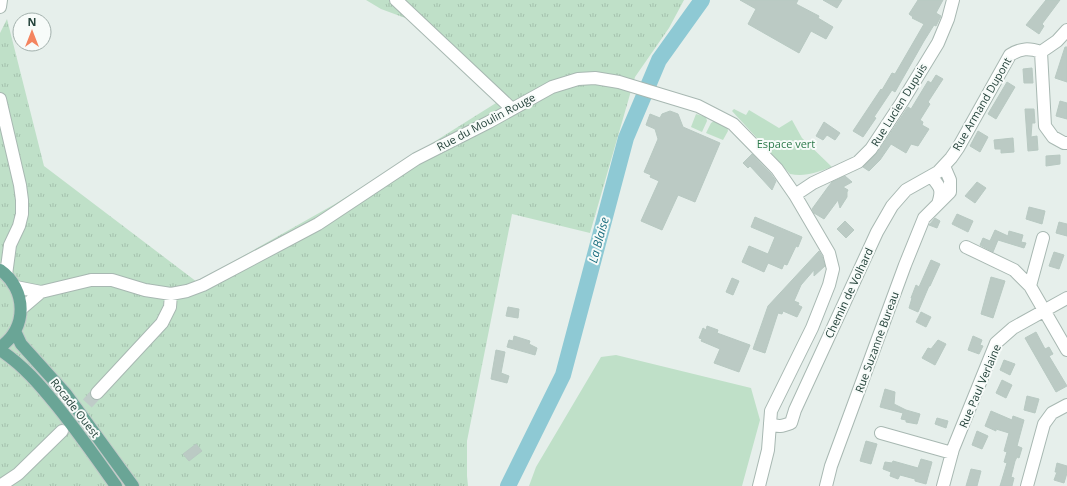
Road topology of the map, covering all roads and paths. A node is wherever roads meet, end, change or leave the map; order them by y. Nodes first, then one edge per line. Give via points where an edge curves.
1 (1, 0) edge
2 (396, 0) edge
3 (953, 0) edge
4 (0, 7) edge
5 (1067, 30) edge
6 (1041, 52) junction
7 (0, 99) edge
8 (512, 109) junction
9 (1067, 143) edge
10 (944, 166) junction
11 (931, 176) junction
12 (794, 195) junction
13 (938, 204) junction
14 (1043, 238) dead end
15 (10, 245) junction
16 (966, 247) dead end
17 (0, 255) edge
18 (3, 273) edge
19 (1030, 286) junction
20 (16, 287) junction
21 (41, 292) junction
22 (171, 294) junction
23 (1067, 298) edge
24 (21, 309) junction
25 (1045, 310) junction
26 (15, 332) junction
27 (0, 347) edge
28 (0, 350) edge
29 (1067, 350) edge
30 (97, 393) tunnel mouth
31 (1067, 405) edge
32 (770, 423) junction
33 (62, 431) tunnel mouth
34 (881, 433) dead end
35 (952, 453) junction
36 (0, 486) edge
37 (116, 486) edge
38 (133, 486) edge
39 (759, 486) edge
40 (826, 486) edge
41 (943, 486) edge
42 (1027, 486) edge

1 - 4 street
2 - 8 street
3 - 12 street, Rue Lucien Dupuis via 938,43 871,149 858,162
5 - 6 street
6 - 9 street via 1045,126 1053,137
6 - 10 street, Rue Armand Dupont via 1024,49 1010,55 958,148
7 - 15 street via 22,200 19,226
8 - 12 street, Rue du Moulin Rouge via 552,87 578,79 595,78 619,82 654,92 698,106 733,124 777,169
8 - 22 street, Rue du Moulin Rouge via 416,159 297,236 203,285
10 - 11 street, Chemin de Volhard
10 - 13 street, Rue Suzanne Bureau via 950,180 950,192
11 - 13 street via 940,187
11 - 32 street, Chemin de Volhard via 900,195 877,232 790,423 783,426
12 - 32 street, Chemin de Volhard via 828,254 833,269 812,328 771,412
13 - 40 street, Rue Suzanne Bureau via 924,218 905,265
14 - 19 street
15 - 17 street
15 - 18 street
16 - 19 street via 1014,270
18 - 20 main road
19 - 25 street
20 - 21 street, Rue du Moulin Rouge
20 - 24 main road
21 - 22 street, Rue du Moulin Rouge via 91,280 112,280 145,290
21 - 24 street, Rue du Moulin Rouge
22 - 30 street via 170,307 162,323
23 - 25 street, Rue Paul Verlaine
24 - 26 main road via 20,321
25 - 29 street
25 - 35 street, Rue Paul Verlaine via 1013,328 996,343
26 - 27 main road
26 - 38 main road, Rocade Ouest via 21,344 70,400
28 - 37 main road, Rocade Ouest via 13,358 35,380 72,425
31 - 42 street via 1052,413 1044,424
32 - 39 street, Chemin de Volhard via 768,450
33 - 36 street via 18,474
34 - 35 street
35 - 41 street, Rue Paul Verlaine

